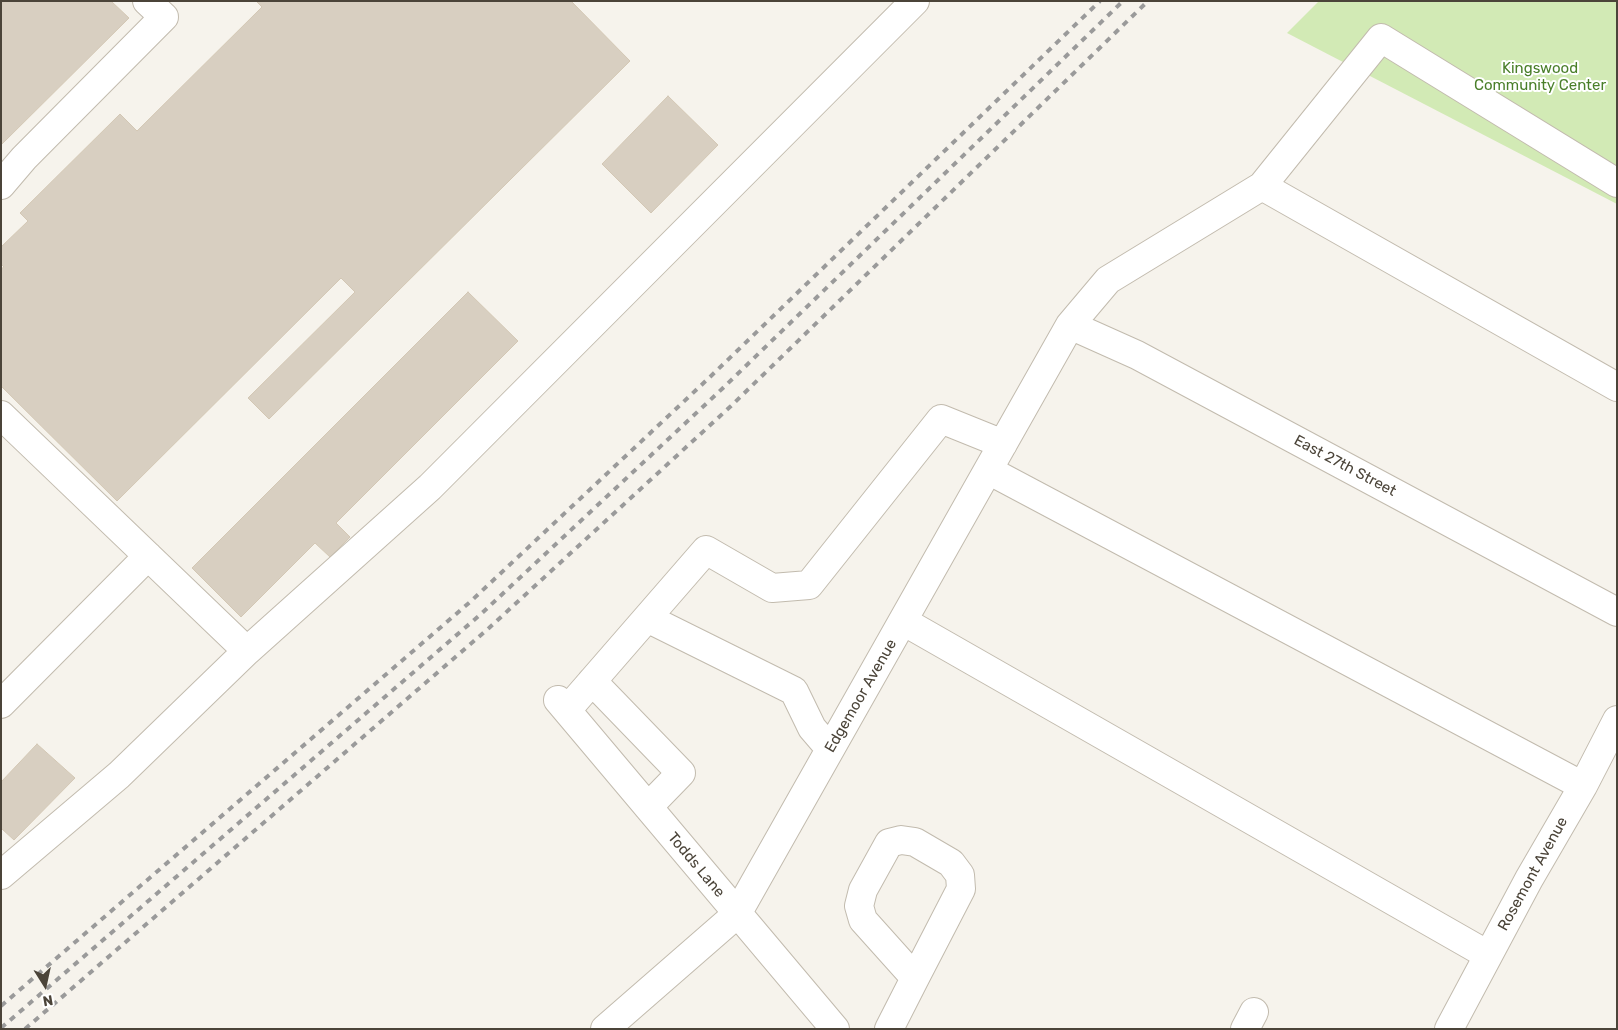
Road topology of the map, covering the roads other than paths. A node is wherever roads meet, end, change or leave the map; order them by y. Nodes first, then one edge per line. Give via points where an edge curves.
1 (147, 1) edge
2 (915, 1) edge
3 (1617, 183) edge
4 (1, 185) edge
5 (1262, 186) junction
6 (1070, 325) junction
7 (1617, 387) edge
8 (1, 415) edge
9 (1003, 444) junction
10 (988, 470) junction
11 (148, 556) junction
12 (1617, 612) edge
13 (647, 618) junction
14 (903, 621) junction
15 (247, 651) junction
16 (592, 681) junction
17 (1, 704) edge
18 (1617, 720) edge
19 (830, 749) junction
20 (1583, 786) junction
21 (648, 807) junction
22 (1, 875) edge
23 (737, 914) junction
24 (1488, 955) junction
25 (915, 978) junction
26 (605, 1029) edge
27 (835, 1029) edge
28 (889, 1029) edge
29 (1449, 1029) edge

1 - 4 street via 164,17
2 - 15 street via 430,487
3 - 5 street, Edgemoor Avenue via 1381,38
5 - 6 street, Edgemoor Avenue via 1108,280
5 - 7 street
6 - 9 street, Edgemoor Avenue
6 - 12 street, East 27th Street via 1138,355
8 - 11 street
9 - 10 street, Edgemoor Avenue
9 - 13 street via 941,419 808,586 772,588 706,550
10 - 14 street, Edgemoor Avenue
10 - 20 street
11 - 15 street
11 - 17 street
13 - 16 street
13 - 19 street via 794,691 812,728
14 - 19 street, Edgemoor Avenue
14 - 24 street
15 - 22 street via 119,775
16 - 21 street, Todds Lane via 562,705
16 - 21 street via 681,773
18 - 20 street, Rosemont Avenue
19 - 23 street, Edgemoor Avenue
20 - 24 street, Rosemont Avenue
21 - 23 street, Todds Lane
23 - 26 street, Edgemoor Avenue
23 - 27 street, Todds Lane
24 - 29 street, Rosemont Avenue
25 - 25 street via 961,889 960,875 951,863 915,842 901,840 889,843 863,890 859,906 863,920
25 - 28 street

